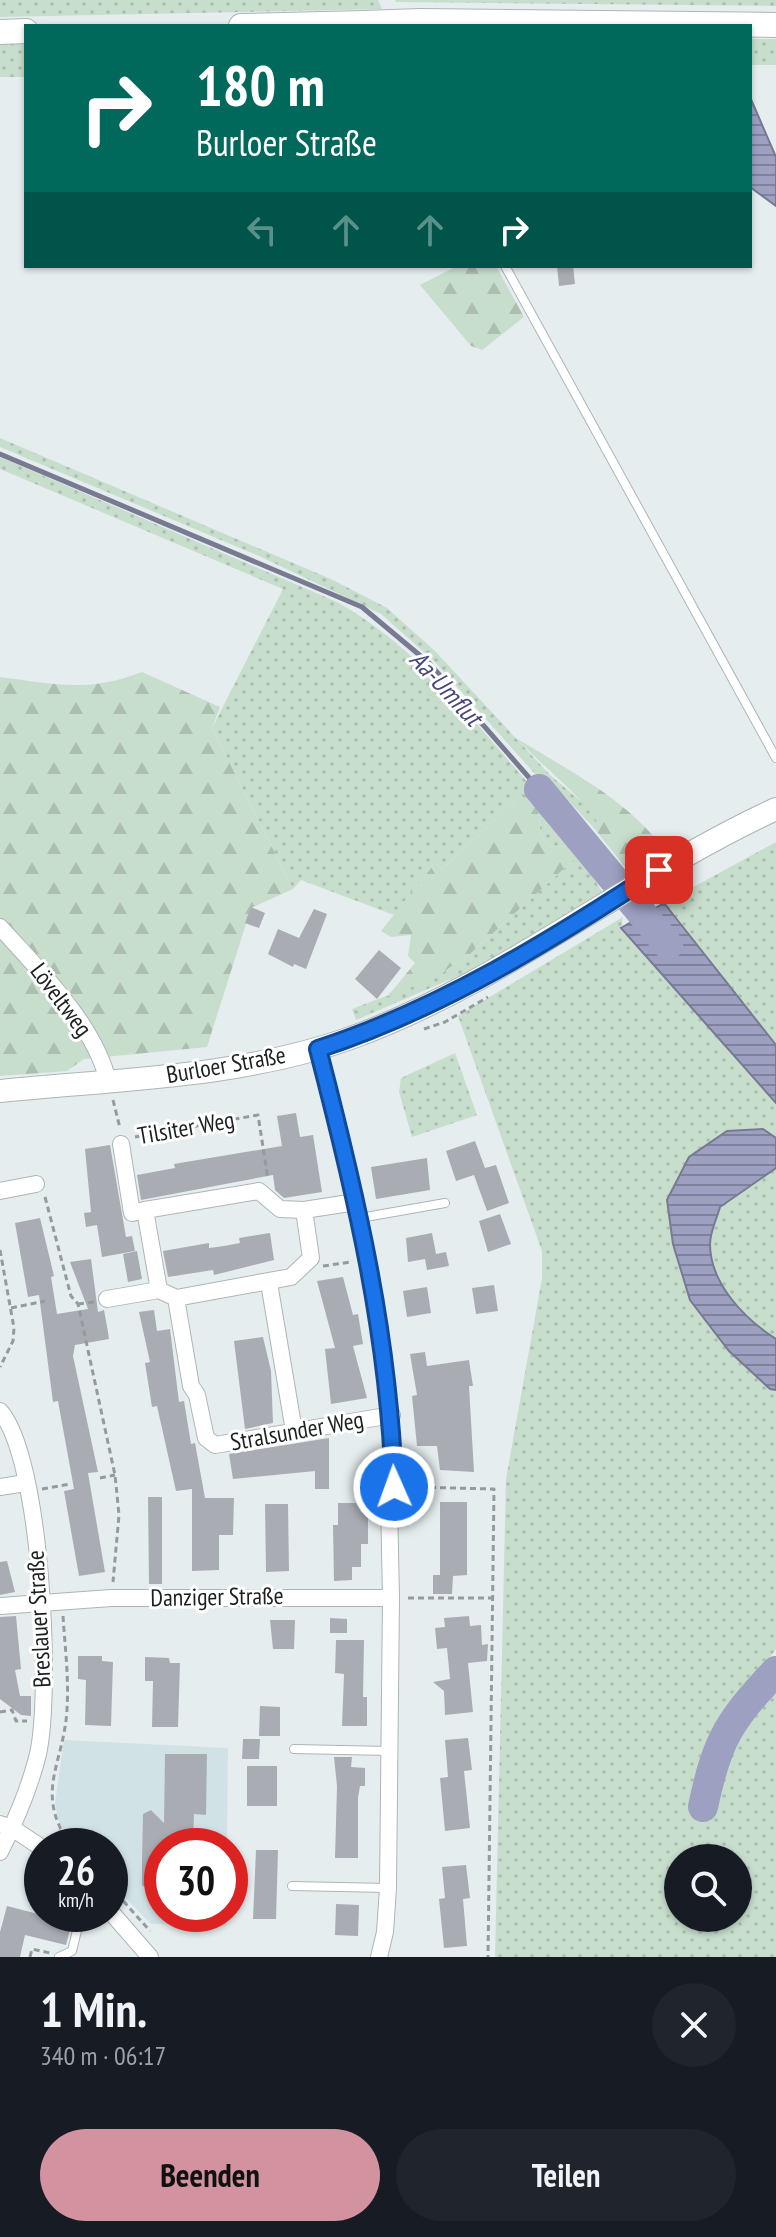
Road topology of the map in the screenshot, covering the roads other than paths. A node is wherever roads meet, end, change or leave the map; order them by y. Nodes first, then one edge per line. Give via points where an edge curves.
1 (323, 24) edge
2 (687, 24) edge
3 (752, 25) edge
4 (776, 25) edge
5 (24, 31) edge
6 (0, 32) edge
7 (506, 268) edge
8 (776, 758) edge
9 (776, 809) edge
10 (0, 927) edge
11 (318, 1049) junction
12 (108, 1082) junction
13 (0, 1091) edge
14 (122, 1142) road end
15 (36, 1184) road end
16 (0, 1191) edge
17 (445, 1203) dead end
18 (145, 1210) junction
19 (304, 1210) junction
20 (358, 1210) junction
21 (269, 1283) junction
22 (159, 1290) junction
23 (176, 1298) junction
24 (107, 1299) dead end
25 (0, 1411) edge
26 (392, 1415) junction
27 (294, 1431) junction
28 (0, 1487) edge
29 (26, 1488) junction
30 (391, 1598) junction
31 (43, 1600) junction
32 (0, 1606) edge
33 (294, 1749) dead end
34 (391, 1751) junction
35 (6, 1826) edge
36 (24, 1837) edge
37 (0, 1852) edge
38 (292, 1886) dead end
39 (388, 1888) junction
40 (77, 1932) edge
41 (128, 1932) edge
42 (60, 1957) edge
43 (150, 1957) edge
44 (379, 1957) edge

1 - 2 main road, bridge
3 - 4 main road, bridge
5 - 6 main road
7 - 8 lane
9 - 11 main road, Burloer Straße via 659,870 450,995
10 - 12 street, Löveltweg via 45,976 96,1047
11 - 12 main road, Burloer Straße via 201,1072
11 - 20 street
12 - 13 main road, Burloer Straße
14 - 18 street, Tilsiter Weg via 132,1213
15 - 16 street
17 - 20 lane
18 - 19 street via 259,1191 280,1209
18 - 22 street, Tilsiter Weg
19 - 20 street
19 - 21 street via 311,1258 291,1277
20 - 26 street via 383,1334
21 - 23 street
21 - 27 street
22 - 23 street
22 - 24 street
23 - 27 street, Stralsunder Weg via 206,1438 215,1445
25 - 29 street, Breslauer Straße via 17,1446
26 - 27 street, Stralsunder Weg
26 - 30 street
28 - 29 street
29 - 31 street, Breslauer Straße
30 - 31 street, Danziger Straße
30 - 34 street
31 - 32 street, Danziger Straße
31 - 35 street, Breslauer Straße via 43,1721 37,1756
33 - 34 lane
34 - 39 street
35 - 36 street
35 - 37 street, Breslauer Straße
38 - 39 lane
39 - 44 street
40 - 42 lane via 72,1951
41 - 43 street

